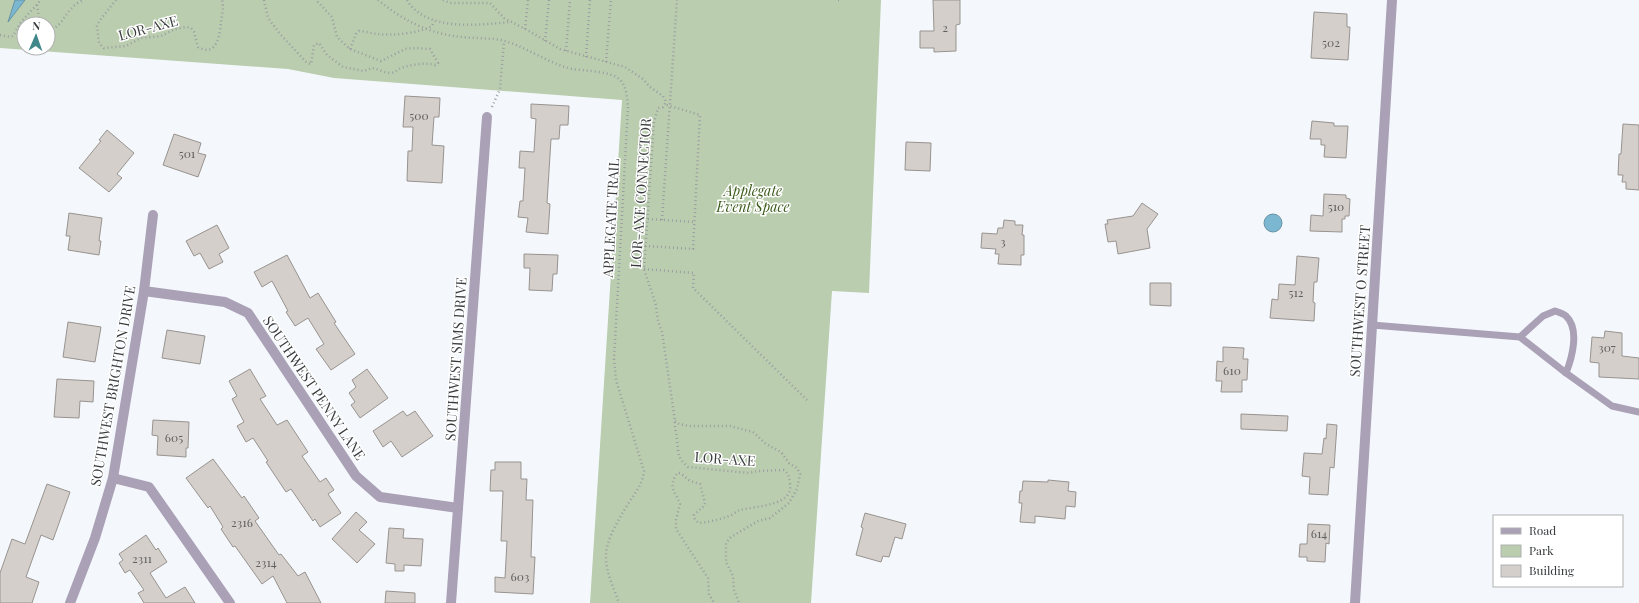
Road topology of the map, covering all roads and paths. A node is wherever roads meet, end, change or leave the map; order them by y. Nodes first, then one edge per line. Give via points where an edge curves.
1 (42, 0) edge
2 (84, 0) edge
3 (116, 0) edge
4 (222, 0) edge
5 (264, 0) edge
6 (316, 0) edge
7 (378, 0) edge
8 (407, 0) edge
9 (443, 0) edge
10 (528, 0) edge
11 (549, 0) edge
12 (570, 0) edge
13 (590, 0) edge
14 (611, 0) edge
15 (677, 0) edge
16 (1392, 0) edge
17 (37, 5) junction
18 (39, 16) edge
19 (434, 21) junction
20 (510, 22) junction
21 (56, 27) edge
22 (525, 29) junction
23 (426, 30) junction
24 (0, 35) edge
25 (504, 41) junction
26 (545, 42) junction
27 (350, 49) junction
28 (566, 51) junction
29 (586, 57) junction
30 (606, 62) junction
31 (664, 104) junction
32 (670, 106) junction
33 (487, 117) joint
34 (152, 215) dead end
35 (648, 219) junction
36 (662, 220) junction
37 (694, 222) junction
38 (645, 246) junction
39 (644, 270) junction
40 (144, 291) junction
41 (1372, 325) junction
42 (1520, 337) junction
43 (1566, 373) junction
44 (808, 401) dead end
45 (1639, 412) edge
46 (675, 421) junction
47 (113, 478) junction
48 (458, 508) junction
49 (70, 603) edge
50 (230, 603) edge
51 (451, 603) edge
52 (619, 603) edge
53 (714, 603) edge
54 (739, 603) edge
55 (1354, 603) edge

1 - 17 path
2 - 21 path via 74,6
3 - 4 path, LOR-AXE via 97,26 100,46 106,49 126,46 141,38 161,36 175,29 187,28 194,32 198,47 212,48 221,33
5 - 27 path via 268,18 307,63 311,64 314,45 319,44 327,55 343,67 364,71 372,68 393,73 399,68 438,63 430,49 406,49 381,61
6 - 27 path via 332,17 337,37
7 - 23 path, APPLEGATE TRAIL via 394,14
8 - 19 path via 421,16
9 - 20 path, LOR-AXE CONNECTOR via 450,3 490,3
10 - 22 path
11 - 26 path
12 - 28 path
13 - 29 path
14 - 30 path
15 - 32 path
16 - 41 street, SOUTHWEST O STREET
17 - 18 path
17 - 24 path via 21,22 13,36
19 - 20 path via 466,26
19 - 23 path
20 - 22 path, LOR-AXE CONNECTOR
22 - 26 path, LOR-AXE CONNECTOR
23 - 25 path, APPLEGATE TRAIL via 452,36
23 - 27 path via 379,35 359,31
25 - 33 path via 500,89
25 - 52 path, APPLEGATE TRAIL via 555,64 619,78 626,88 628,107 614,359 616,380 644,471 642,483 612,534 606,554 607,570
26 - 28 path, LOR-AXE CONNECTOR
28 - 29 path, LOR-AXE CONNECTOR
29 - 30 path, LOR-AXE CONNECTOR
30 - 31 path, LOR-AXE CONNECTOR via 625,67 635,73 663,96 666,102
31 - 32 path
31 - 35 path, LOR-AXE CONNECTOR via 658,108 654,122
32 - 36 path
32 - 37 path via 700,114
33 - 48 street, SOUTHWEST SIMS DRIVE
34 - 40 street, SOUTHWEST BRIGHTON DRIVE
35 - 36 path
35 - 38 path, LOR-AXE CONNECTOR
36 - 37 path
37 - 38 path via 693,249
38 - 39 path, LOR-AXE CONNECTOR
39 - 44 path via 694,273 693,288
39 - 46 path, LOR-AXE CONNECTOR via 656,305 664,341
40 - 47 street, SOUTHWEST BRIGHTON DRIVE
40 - 48 street, SOUTHWEST PENNY LANE via 225,302 248,313 356,476 380,497
41 - 42 lane
41 - 55 street, SOUTHWEST O STREET
42 - 43 lane
42 - 43 lane via 1543,316 1555,311 1566,316 1573,327 1574,347
43 - 45 lane via 1612,406
46 - 53 path, LOR-AXE via 677,453 688,467 749,473 784,470 789,476 791,488 788,496 783,499 738,510 731,516 710,522 699,523 694,515 705,503 700,484 677,473 672,485 680,504 676,529 708,578 709,594
46 - 54 path, LOR-AXE via 689,426 730,426 753,432 766,444 781,452 800,474 797,490 789,503 770,518 758,521 731,537 726,543 726,562 734,576 734,590
47 - 49 street, SOUTHWEST BRIGHTON DRIVE via 95,538
47 - 50 street via 149,487
48 - 51 street, SOUTHWEST SIMS DRIVE

